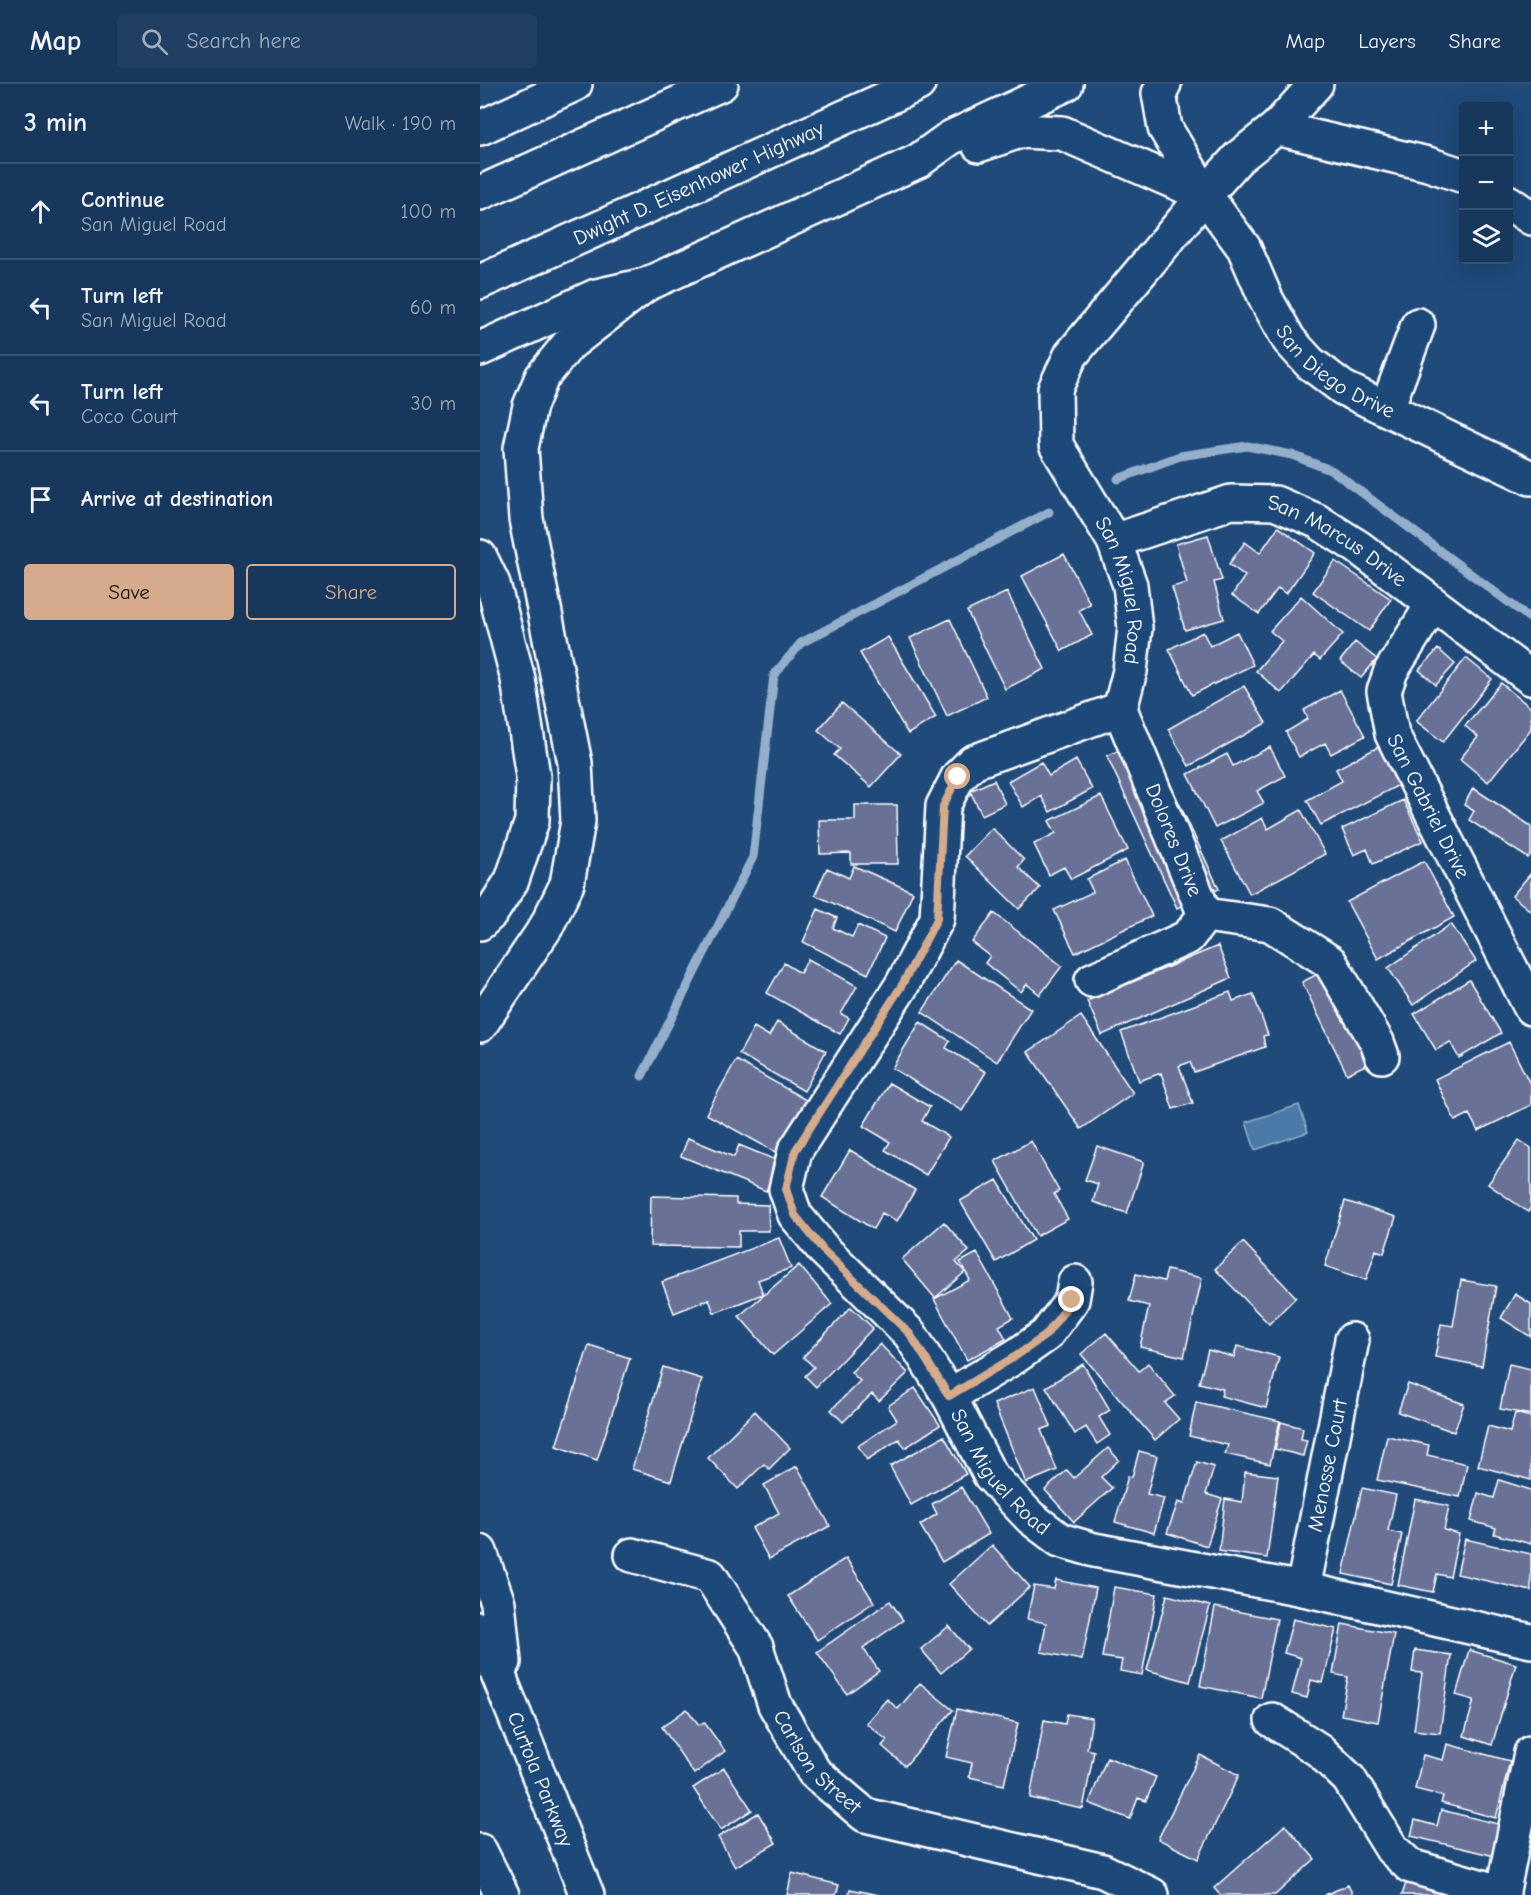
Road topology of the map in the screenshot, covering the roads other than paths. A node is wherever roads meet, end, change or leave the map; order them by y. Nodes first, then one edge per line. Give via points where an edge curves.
1 (575, 84) edge
2 (721, 84) edge
3 (918, 84) edge
4 (1066, 84) edge
5 (1164, 84) edge
6 (1316, 84) edge
7 (480, 128) edge
8 (1276, 128) junction
9 (918, 161) junction
10 (1459, 174) edge
11 (480, 193) edge
12 (1205, 195) junction
13 (1513, 205) edge
14 (1531, 218) edge
15 (480, 282) edge
16 (645, 285) junction
17 (1418, 325) dead end
18 (480, 349) edge
19 (1387, 408) junction
20 (1531, 478) edge
21 (1114, 541) junction
22 (480, 557) edge
23 (1433, 604) junction
24 (1531, 678) edge
25 (1120, 710) junction
26 (1205, 915) junction
27 (480, 923) edge
28 (1092, 980) dead end
29 (1531, 1008) edge
30 (480, 1025) edge
31 (1382, 1056) dead end
32 (1075, 1282) dead end
33 (1352, 1340) dead end
34 (949, 1396) junction
35 (480, 1552) edge
36 (632, 1555) dead end
37 (1303, 1589) junction
38 (480, 1629) edge
39 (1531, 1641) edge
40 (508, 1697) junction
41 (1272, 1720) dead end
42 (1531, 1753) edge
43 (480, 1851) edge
44 (1502, 1894) edge
45 (502, 1895) edge
46 (587, 1895) edge
47 (1152, 1895) edge

1 - 7 main road
2 - 11 main road
3 - 15 main road, Dwight D. Eisenhower Highway
4 - 9 main road via 950,138
5 - 12 main road, San Diego Drive via 1159,93 1166,128
6 - 8 main road, San Miguel Road
8 - 10 main road
8 - 12 main road, San Miguel Road via 1238,158
9 - 12 main road via 955,154 1020,130 1062,133
9 - 16 main road
12 - 19 main road, San Diego Drive via 1244,248 1289,340 1310,363 1343,388
12 - 21 main road, San Miguel Road via 1071,355 1055,389 1056,445
13 - 14 main road
16 - 18 main road via 596,296
16 - 30 main road via 568,345 542,377 520,448 526,519 575,762 579,821 567,884 557,906
17 - 19 main road
19 - 20 main road, San Diego Drive
21 - 23 main road, San Marcus Drive via 1231,502 1275,503 1317,521 1358,547
21 - 25 main road, San Miguel Road via 1130,585 1135,628
22 - 27 main road via 493,585 518,679 533,776 532,821 512,880
23 - 24 main road, San Marcus Drive
23 - 29 main road, San Gabriel Drive via 1391,671 1384,691 1392,734
25 - 26 main road, Dolores Drive
25 - 34 main road, San Miguel Road via 973,762 958,777 943,806 937,919 902,985 795,1151 786,1189 795,1215 824,1251 910,1334
26 - 28 main road, Dolores Drive via 1188,937
26 - 31 main road via 1270,924 1330,962
32 - 34 main road via 1072,1300 1046,1335
33 - 37 main road, Menosse Court
34 - 37 main road, San Miguel Road via 990,1475 1031,1518 1060,1540 1094,1550
35 - 40 main road via 498,1603
36 - 47 main road, Carlson Street via 710,1576 756,1647 775,1705 814,1772 865,1815 1103,1871
37 - 39 main road, San Miguel Road
38 - 40 main road, Curtola Parkway
40 - 46 main road, Curtola Parkway
41 - 44 main road via 1319,1750 1349,1779 1392,1849 1410,1866
42 - 44 main road
43 - 45 main road

